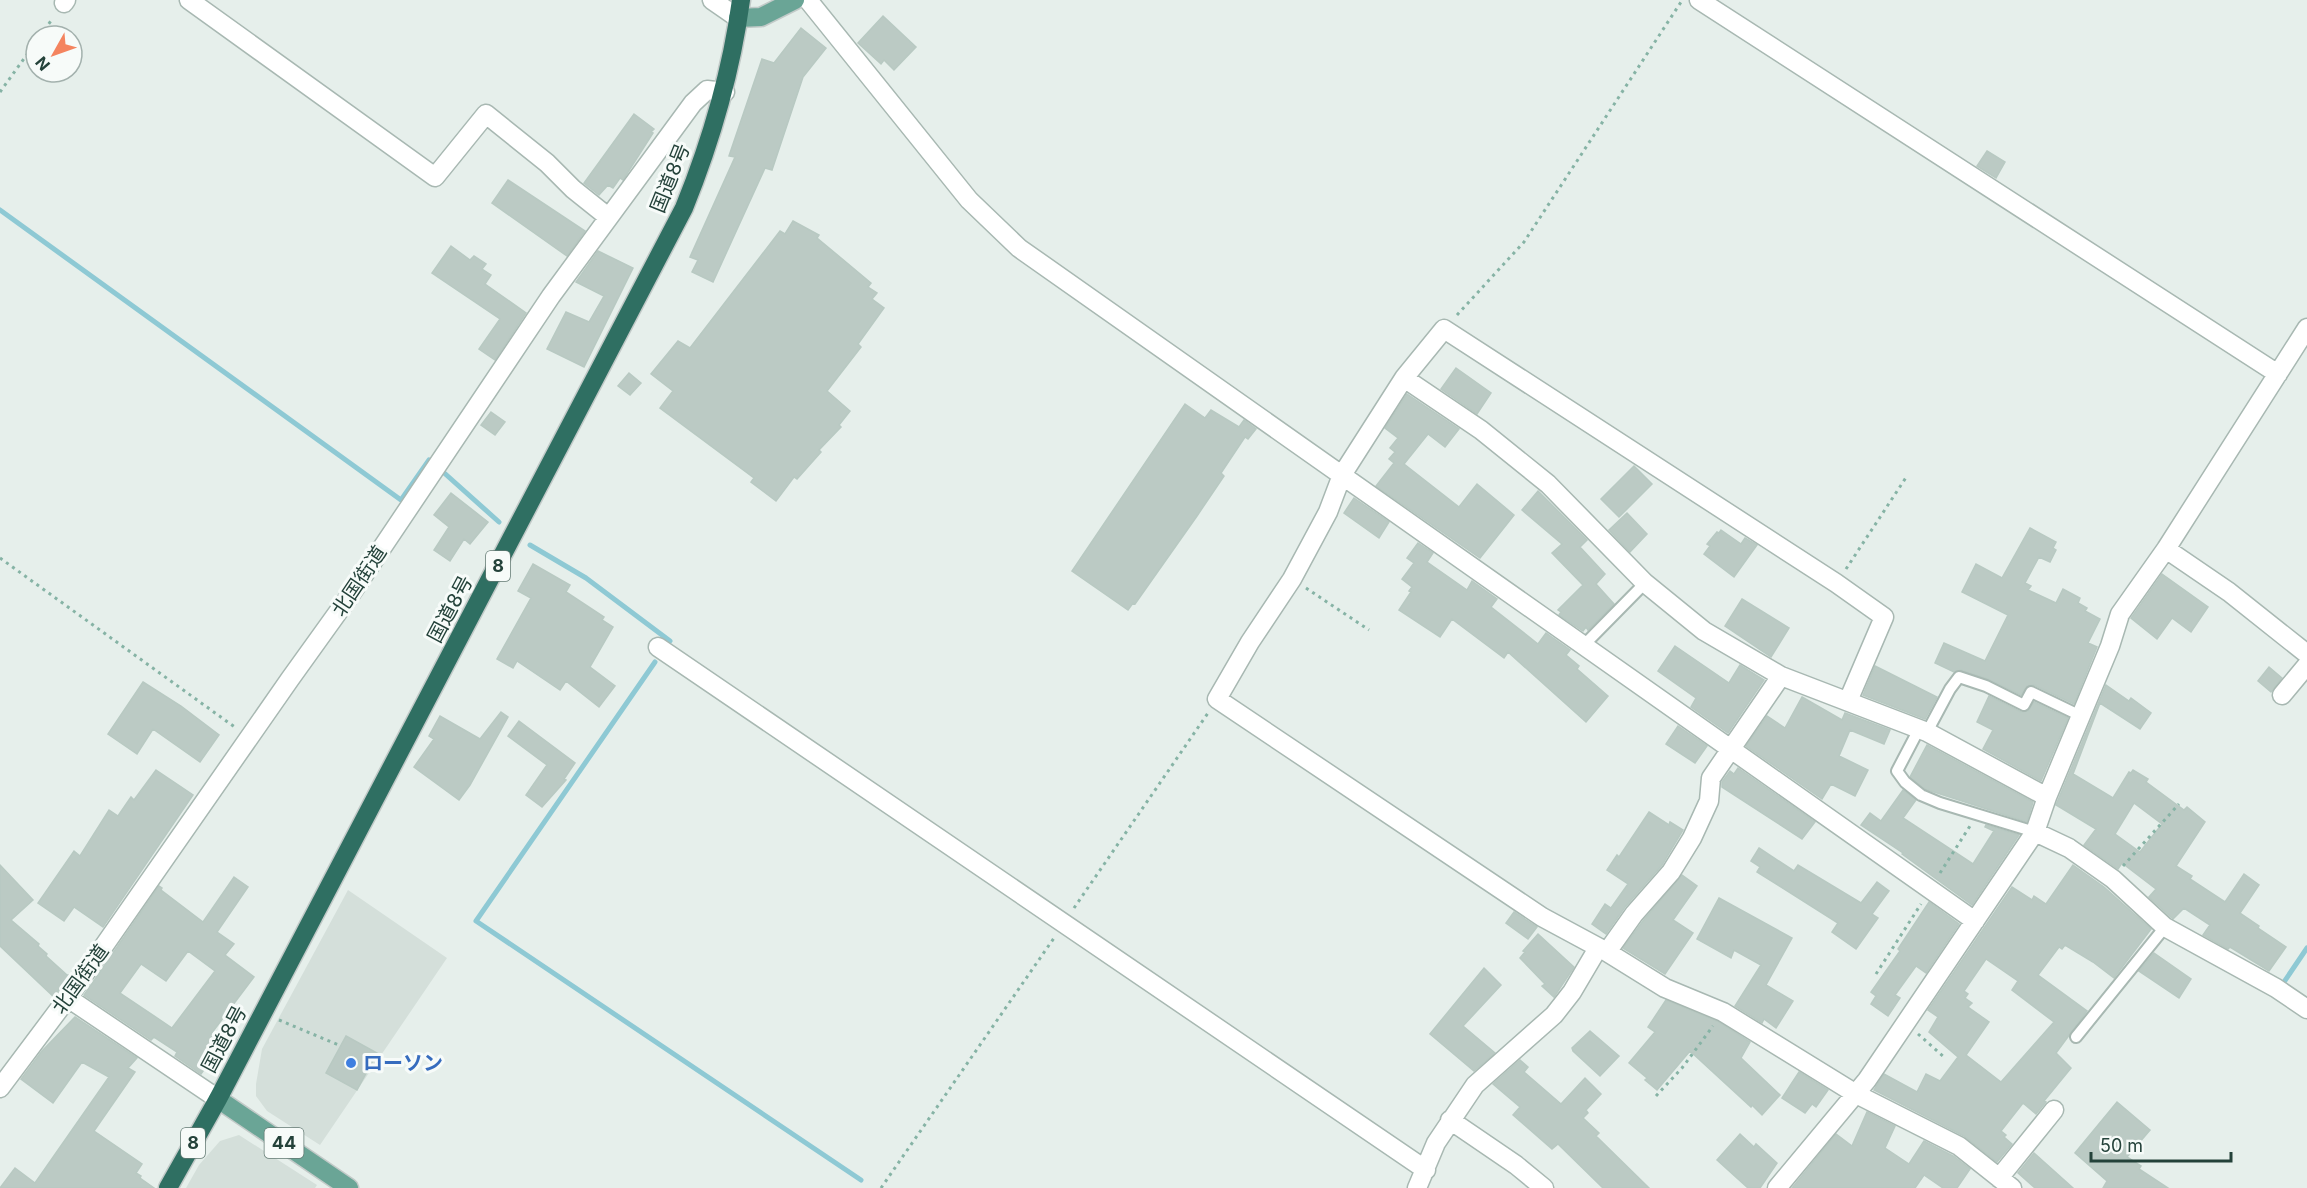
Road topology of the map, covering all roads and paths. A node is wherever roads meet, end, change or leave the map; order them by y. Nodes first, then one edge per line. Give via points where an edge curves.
1 (189, 0) edge
2 (712, 0) edge
3 (795, 0) edge
4 (808, 0) edge
5 (1682, 0) edge
6 (1699, 0) edge
7 (65, 1) edge
8 (740, 9) edge
9 (49, 24) edge
10 (24, 59) edge
11 (0, 92) edge
12 (725, 92) junction
13 (608, 217) junction
14 (2307, 328) edge
15 (1444, 329) junction
16 (2278, 374) junction
17 (1404, 378) junction
18 (1342, 475) junction
19 (1907, 476) dead end
20 (2166, 549) junction
21 (0, 558) edge
22 (1292, 579) junction
23 (1645, 583) junction
24 (1836, 583) junction
25 (1369, 630) dead end
26 (1584, 645) junction
27 (658, 647) dead end
28 (2307, 654) edge
29 (2307, 665) edge
30 (1781, 676) junction
31 (2282, 695) dead end
32 (1217, 699) junction
33 (1848, 702) junction
34 (2081, 716) junction
35 (1923, 731) junction
36 (249, 738) junction
37 (1730, 749) junction
38 (2047, 797) junction
39 (2179, 804) dead end
40 (1977, 814) junction
41 (2035, 832) junction
42 (2113, 879) junction
43 (1931, 889) junction
44 (1975, 921) junction
45 (1064, 923) junction
46 (2165, 927) junction
47 (1602, 950) junction
48 (1876, 974) dead end
49 (68, 998) junction
50 (2307, 1009) edge
51 (1723, 1012) junction
52 (278, 1019) dead end
53 (1906, 1023) junction
54 (2076, 1037) dead end
55 (341, 1046) dead end
56 (1945, 1058) dead end
57 (0, 1088) edge
58 (1856, 1094) junction
59 (1656, 1096) dead end
60 (218, 1099) junction
61 (2054, 1110) dead end
62 (1450, 1120) junction
63 (1426, 1170) junction
64 (2006, 1183) edge
65 (168, 1188) edge
66 (350, 1188) edge
67 (881, 1188) edge
68 (1417, 1188) edge
69 (1544, 1188) edge
70 (1777, 1188) edge

1 - 13 street via 435,177 486,114
2 - 8 street
3 - 8 main road via 761,17
4 - 18 street via 969,200 1019,248
5 - 15 path via 1524,242
6 - 16 street
7 - 9 path
8 - 12 highway, 国道8号 / 8
10 - 11 path
12 - 13 street, 北国街道 via 707,90 693,104
12 - 60 highway, 国道8号 / 8 via 700,169 664,249
13 - 36 street, 北国街道
14 - 16 street
15 - 17 street
15 - 24 street
16 - 20 street
17 - 18 street
17 - 23 street via 1481,430 1548,483
18 - 22 street via 1328,512
18 - 26 street
19 - 24 path
20 - 28 street via 2229,592
20 - 34 street via 2120,614
21 - 36 path
22 - 25 path
22 - 32 street
23 - 26 lane
23 - 30 street via 1704,631
24 - 33 street via 1884,617
26 - 37 street
27 - 45 street
29 - 31 street
30 - 33 street
30 - 37 street
32 - 45 path
32 - 47 street via 1542,917
33 - 35 street
34 - 35 lane via 2031,692 2024,705 1959,677
34 - 38 street
35 - 38 street
35 - 40 lane via 1897,771 1921,795
36 - 49 street, 北国街道
37 - 43 street
37 - 47 street via 1711,778 1709,801 1671,872
38 - 41 street
39 - 42 path
40 - 41 lane
40 - 43 path
41 - 42 street via 2069,848
41 - 44 street
42 - 46 street
43 - 44 street
43 - 48 path
44 - 53 street
45 - 63 street
45 - 67 path
46 - 50 street
46 - 54 lane
47 - 51 street via 1665,988
47 - 62 street via 1554,1015 1475,1085
49 - 57 street, 北国街道
49 - 60 street
51 - 58 street
51 - 59 path
52 - 55 path
53 - 56 path
53 - 58 street
58 - 64 street via 1959,1146
58 - 70 street
60 - 65 highway, 国道8号 / 8
60 - 66 main road, 44
61 - 64 street
62 - 63 street
62 - 69 street
63 - 68 street

